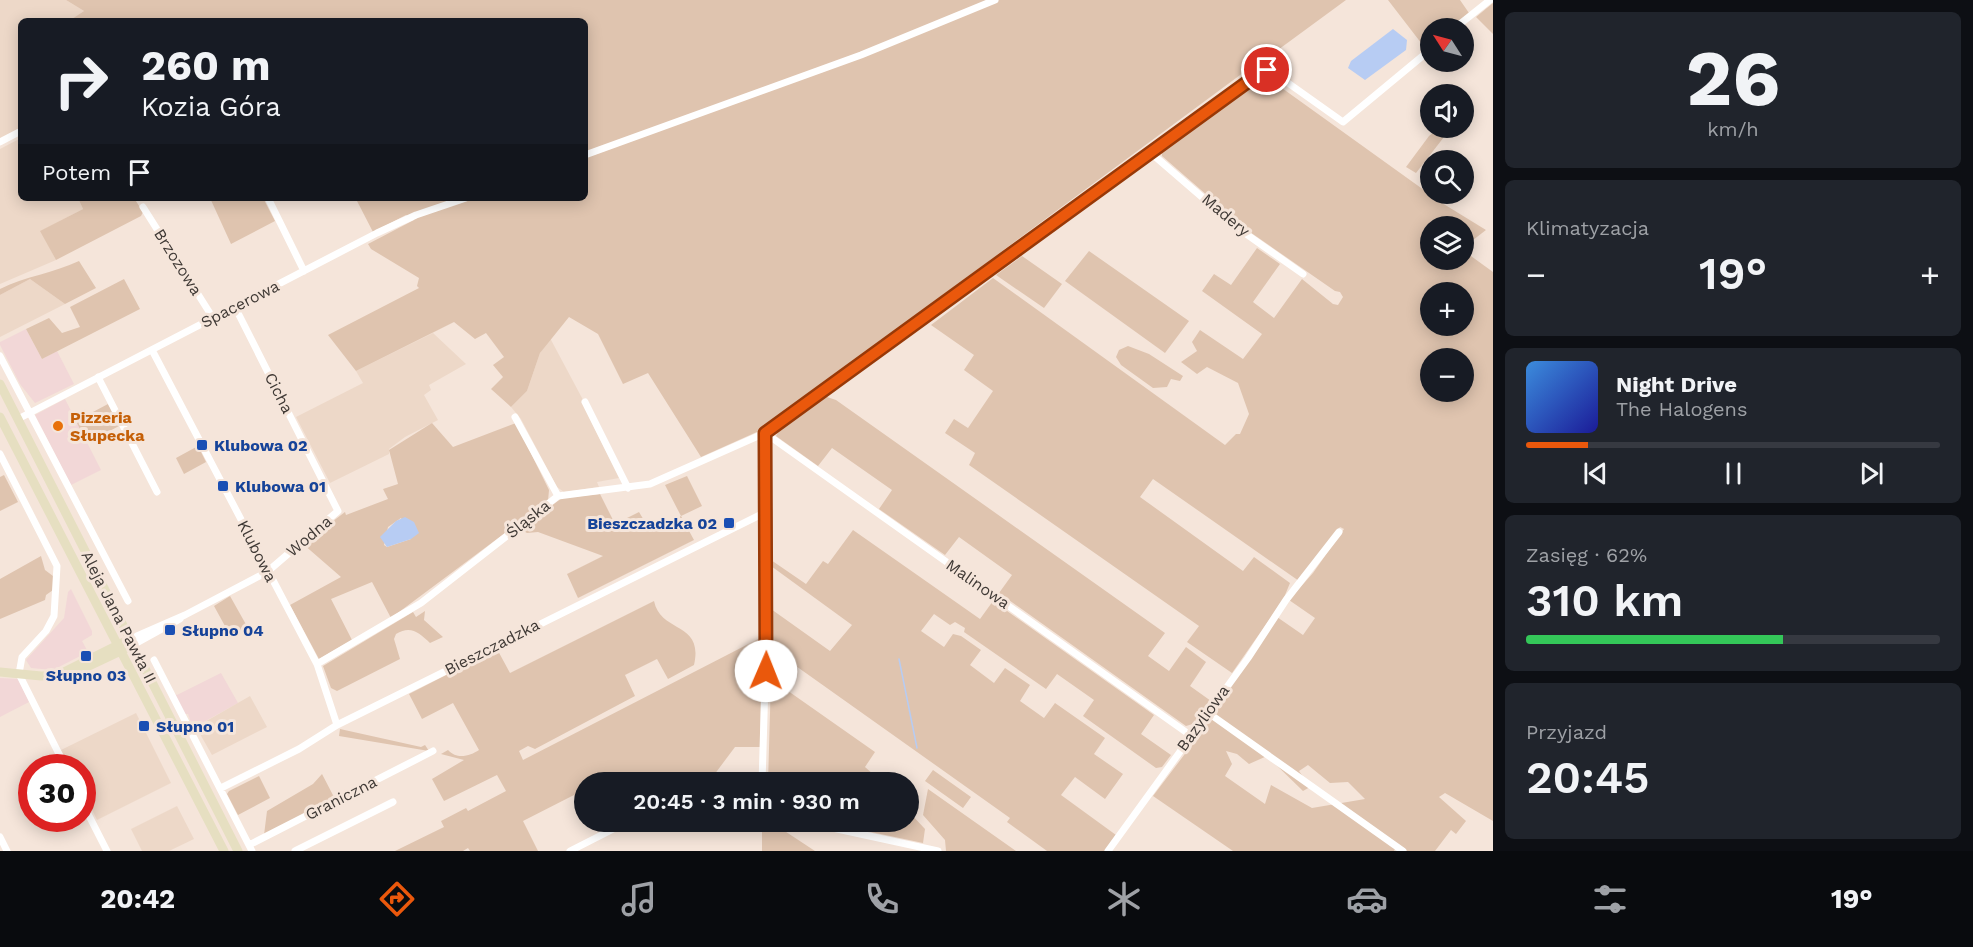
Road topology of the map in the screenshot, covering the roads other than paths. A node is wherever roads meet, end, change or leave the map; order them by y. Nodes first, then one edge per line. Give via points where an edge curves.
1 (995, 0) edge
2 (1490, 0) edge
3 (1468, 18) edge
4 (1420, 58) edge
5 (18, 133) edge
6 (0, 142) edge
7 (1151, 153) junction
8 (588, 154) edge
9 (269, 201) edge
10 (457, 201) edge
11 (143, 207) dead end
12 (304, 271) junction
13 (1303, 274) dead end
14 (235, 307) junction
15 (213, 318) junction
16 (152, 350) junction
17 (0, 356) edge
18 (98, 377) junction
19 (0, 384) edge
20 (585, 402) dead end
21 (30, 413) junction
22 (0, 417) edge
23 (515, 417) dead end
24 (18, 419) junction
25 (765, 433) junction
26 (0, 454) edge
27 (628, 488) junction
28 (157, 492) dead end
29 (558, 496) junction
30 (338, 511) joint
31 (766, 512) junction
32 (1339, 532) dead end
33 (267, 572) junction
34 (128, 601) dead end
35 (131, 642) junction
36 (119, 649) junction
37 (154, 660) dead end
38 (316, 664) junction
39 (0, 672) edge
40 (19, 674) junction
41 (1206, 712) junction
42 (337, 725) junction
43 (1190, 735) junction
44 (433, 751) dead end
45 (59, 754) edge
46 (762, 772) edge
47 (221, 788) junction
48 (393, 802) dead end
49 (96, 829) edge
50 (607, 832) edge
51 (851, 832) edge
52 (0, 837) edge
53 (251, 848) edge
54 (7, 851) edge
55 (107, 851) edge
56 (224, 851) edge
57 (238, 851) edge
58 (295, 851) edge
59 (570, 851) edge
60 (938, 851) edge
61 (1108, 851) edge
62 (1403, 851) edge

1 - 8 street via 861,55
2 - 3 street
4 - 7 street, Śląska via 1343,122 1264,70
5 - 6 street
7 - 13 street, Madery via 1239,229
7 - 25 street, Śląska
9 - 12 street
10 - 12 street, Spacerowa via 416,215
11 - 15 street, Brzozowa
12 - 14 street, Spacerowa
14 - 15 street, Spacerowa
14 - 30 street, Cicha
15 - 16 street, Spacerowa
16 - 18 street, Spacerowa
16 - 33 street, Klubowa
17 - 21 street
18 - 21 street, Spacerowa
18 - 28 street
19 - 24 main road, Aleja Jana Pawła II
20 - 27 street
21 - 24 street, Spacerowa
21 - 34 street
22 - 36 main road, Aleja Jana Pawła II
23 - 29 street
24 - 35 main road, Aleja Jana Pawła II
25 - 27 street, Śląska via 655,482
25 - 31 street
25 - 43 street, Malinowa
26 - 40 street via 57,566 54,616 22,657
27 - 29 street, Śląska
29 - 38 street, Śląska via 421,603
30 - 33 street, Wodna
31 - 42 street, Bieszczadzka
31 - 46 street
32 - 41 street, Bazyliowa
33 - 35 street, Wodna via 168,627
33 - 38 street, Klubowa
35 - 36 main road
35 - 57 main road, Aleja Jana Pawła II
36 - 40 main road via 76,673
36 - 56 main road, Aleja Jana Pawła II
37 - 47 street
38 - 42 street, Klubowa
39 - 40 main road
40 - 45 street
41 - 43 street, Bazyliowa
41 - 62 street
42 - 47 street, Bieszczadzka
43 - 61 street, Bazyliowa
44 - 53 street, Graniczna
47 - 53 street
48 - 58 street
49 - 55 street
50 - 59 street
51 - 60 street
52 - 54 street

